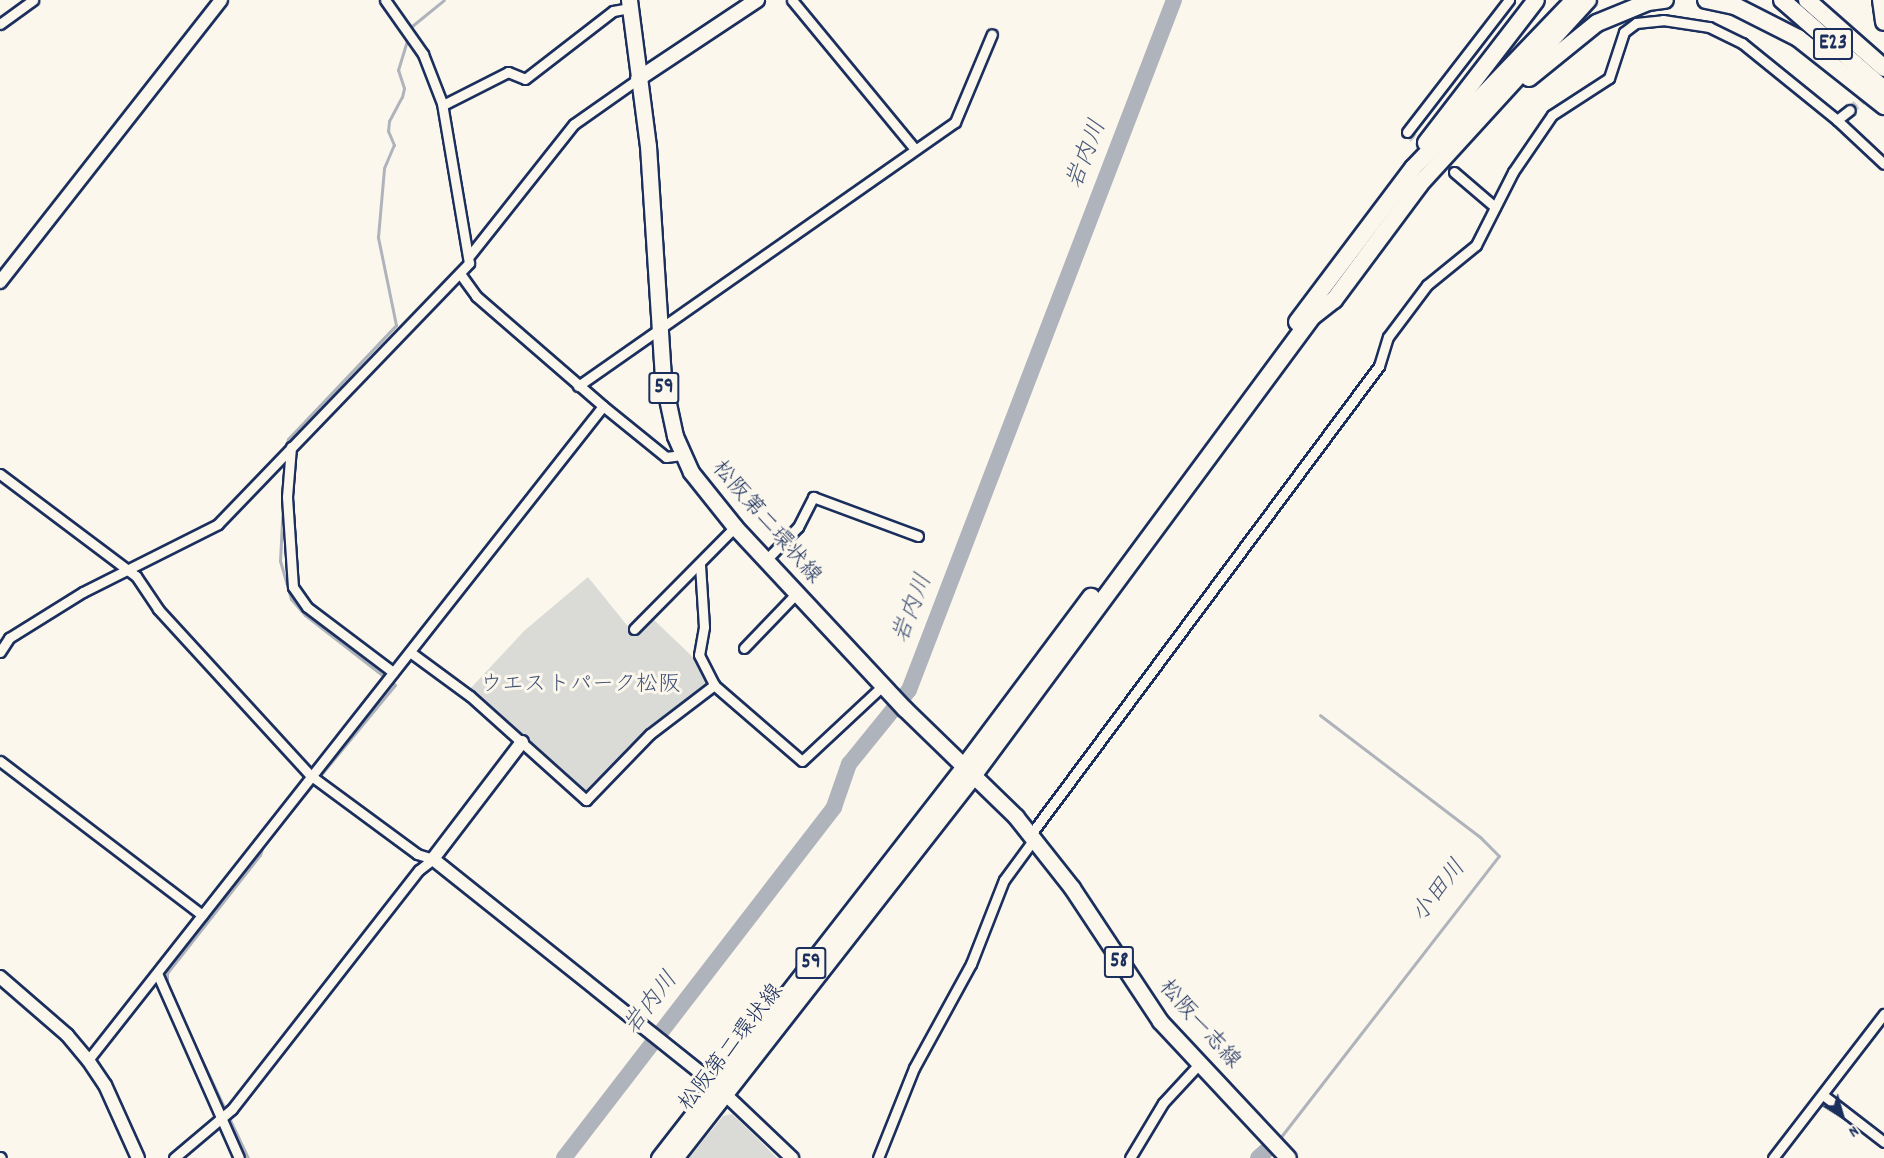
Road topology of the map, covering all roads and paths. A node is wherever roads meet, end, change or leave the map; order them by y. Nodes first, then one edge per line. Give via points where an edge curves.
1 (33, 0) edge
2 (221, 0) edge
3 (385, 0) edge
4 (757, 0) edge
5 (792, 0) edge
6 (1509, 0) edge
7 (1536, 0) edge
8 (1574, 0) edge
9 (1588, 0) edge
10 (1665, 0) edge
11 (1706, 0) edge
12 (1782, 0) edge
13 (1807, 0) edge
14 (1881, 0) edge
15 (629, 4) edge
16 (1884, 22) edge
17 (0, 24) edge
18 (992, 34) dead end
19 (1884, 68) edge
20 (638, 79) junction
21 (1884, 89) edge
22 (443, 105) junction
23 (1492, 105) junction
24 (1884, 105) edge
25 (1850, 110) tunnel mouth
26 (1838, 120) junction
27 (1407, 132) dead end
28 (915, 149) junction
29 (1884, 164) edge
30 (1413, 168) junction
31 (1454, 172) dead end
32 (1496, 207) junction
33 (470, 255) junction
34 (461, 275) junction
35 (0, 282) edge
36 (658, 328) junction
37 (579, 386) junction
38 (603, 406) junction
39 (288, 451) junction
40 (682, 455) junction
41 (0, 474) edge
42 (735, 527) junction
43 (918, 536) dead end
44 (766, 560) junction
45 (700, 565) junction
46 (128, 569) junction
47 (797, 593) junction
48 (634, 629) dead end
49 (744, 648) dead end
50 (0, 651) edge
51 (410, 652) junction
52 (389, 677) junction
53 (714, 685) junction
54 (877, 691) dead end
55 (522, 742) junction
56 (0, 761) edge
57 (968, 772) junction
58 (311, 776) junction
59 (1032, 836) junction
60 (433, 859) junction
61 (202, 915) junction
62 (157, 973) junction
63 (0, 977) edge
64 (1884, 1014) edge
65 (88, 1060) junction
66 (1201, 1062) junction
67 (720, 1090) junction
68 (1823, 1095) junction
69 (221, 1118) junction
70 (1884, 1142) edge
71 (138, 1158) edge
72 (174, 1158) edge
73 (239, 1158) edge
74 (659, 1158) edge
75 (675, 1158) edge
76 (792, 1158) edge
77 (878, 1158) edge
78 (1130, 1158) edge
79 (1288, 1158) edge
80 (1773, 1158) edge

1 - 17 street
2 - 35 street
3 - 22 street via 423,54
4 - 20 main road
5 - 28 street
6 - 27 street
7 - 30 highway via 1433,130
8 - 30 highway
9 - 23 highway
10 - 23 highway via 1630,8 1598,23
11 - 24 highway via 1735,6 1798,38
12 - 21 highway, E23
13 - 19 highway, E23
14 - 16 highway
15 - 20 main road, 松阪第二環状線 / 59
15 - 22 street via 613,11 525,79 508,72
18 - 28 street via 955,122
20 - 33 street via 574,124
20 - 36 main road, 松阪第二環状線 / 59 via 648,146
22 - 33 street
23 - 57 highway via 1420,184 1334,300 1312,317
25 - 26 street
26 - 29 street
26 - 32 street via 1742,43 1709,27 1663,20 1636,23 1624,32 1609,78 1552,115 1513,172
28 - 36 street
30 - 57 highway
31 - 32 street
32 - 59 street via 1476,246 1427,285 1395,328 1379,366
33 - 34 street
34 - 37 street via 476,296
34 - 39 street via 437,293
36 - 37 street
36 - 40 main road, 松阪第二環状線 / 59 via 665,397
37 - 38 street
38 - 40 street via 666,457
38 - 51 street
39 - 46 street via 218,524
39 - 52 street via 289,567 293,587 307,607
40 - 42 main road, 松阪第二環状線 / 59
41 - 46 street
42 - 44 main road, 松阪第二環状線 / 59
42 - 45 street
43 - 44 street via 813,497 798,527
44 - 47 main road, 松阪第二環状線 / 59
45 - 48 street
45 - 53 street via 704,609 699,656
46 - 50 street via 83,591 9,638
46 - 58 street via 158,609
47 - 49 street
47 - 57 main road, 松阪第二環状線 / 59
51 - 52 street
51 - 55 street via 470,696
52 - 58 street
53 - 54 street via 802,761
53 - 55 street via 650,734 586,800
55 - 60 street
56 - 61 street
57 - 59 main road, 松阪一志線 / 58
57 - 67 main road, 松阪第二環状線 / 59
58 - 60 street via 417,854
58 - 61 street
59 - 66 main road, 松阪一志線 / 58 via 1072,888 1160,1021
59 - 77 street via 1004,880 971,964 914,1068
60 - 67 street
60 - 69 street via 419,870 232,1110
61 - 62 street
62 - 65 street
62 - 69 street
63 - 65 street via 67,1035
64 - 68 street
65 - 71 street via 105,1086
66 - 78 street via 1163,1103
66 - 79 main road, 松阪一志線 / 58
67 - 74 main road, 松阪第二環状線 / 59
67 - 75 main road, 松阪第二環状線 / 59
67 - 76 street
68 - 70 street
68 - 80 street
69 - 72 street
69 - 73 street

